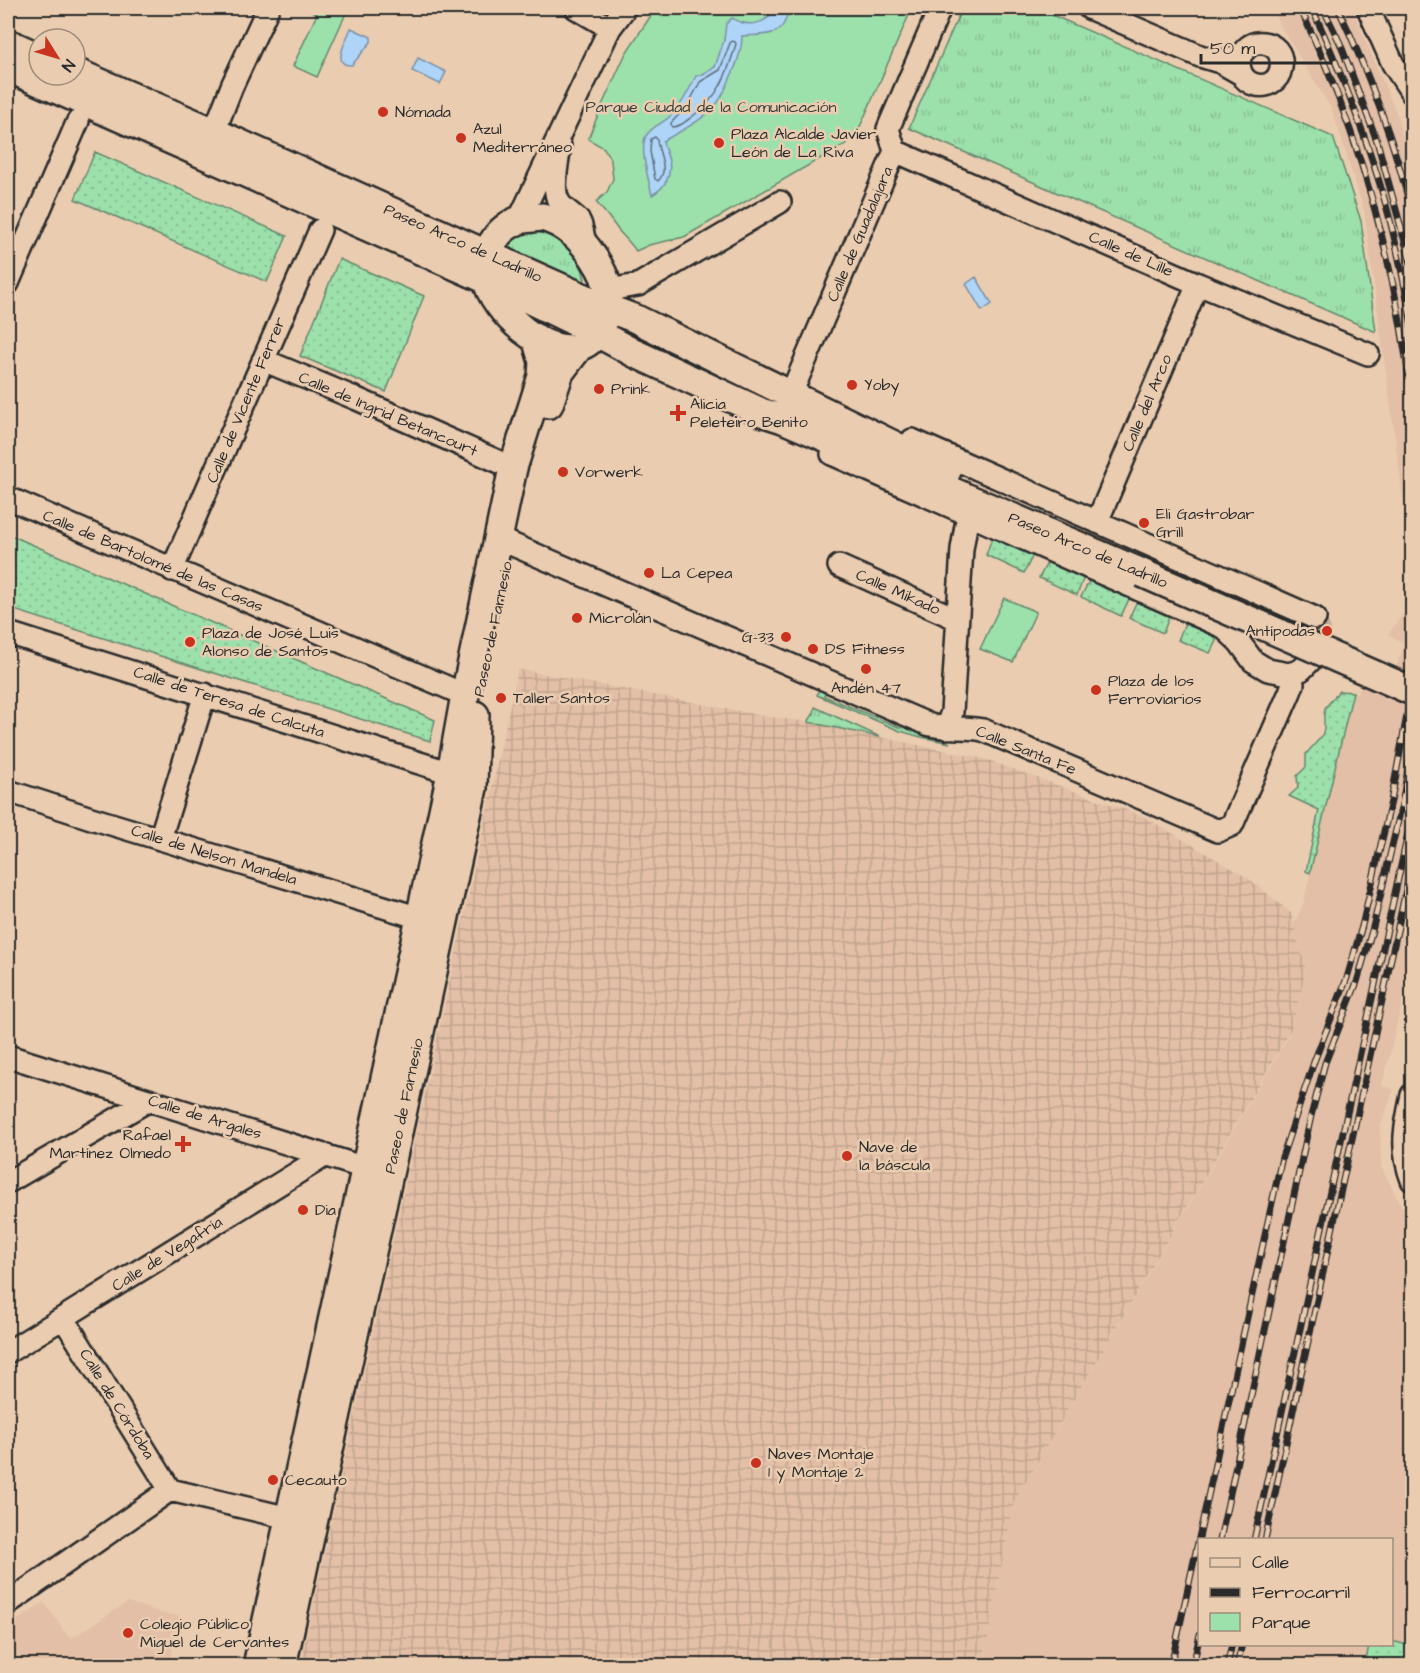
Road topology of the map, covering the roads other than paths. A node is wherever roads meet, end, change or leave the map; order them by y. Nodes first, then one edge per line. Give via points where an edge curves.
1 (268, 8) edge
2 (576, 8) edge
3 (625, 8) edge
4 (940, 8) edge
5 (1089, 8) edge
6 (1368, 8) edge
7 (610, 28) junction
8 (8, 43) edge
9 (27, 52) edge
10 (1241, 64) dead end
11 (8, 68) edge
12 (87, 77) edge
13 (1413, 93) edge
14 (78, 121) dead end
15 (565, 122) junction
16 (214, 132) junction
17 (895, 151) junction
18 (780, 202) dead end
19 (519, 220) junction
20 (320, 230) dead end
21 (586, 247) junction
22 (14, 252) edge
23 (487, 267) junction
24 (8, 283) edge
25 (1198, 284) junction
26 (598, 320) junction
27 (536, 338) junction
28 (1368, 354) dead end
29 (263, 360) junction
30 (791, 394) junction
31 (761, 412) junction
32 (848, 422) junction
33 (513, 468) junction
34 (8, 498) edge
35 (968, 514) junction
36 (1097, 522) junction
37 (504, 545) junction
38 (839, 566) dead end
39 (1145, 566) junction
40 (172, 570) junction
41 (1315, 618) dead end
42 (957, 619) junction
43 (8, 633) edge
44 (1311, 660) tunnel mouth
45 (1289, 674) junction
46 (1413, 675) edge
47 (1413, 691) edge
48 (205, 694) junction
49 (465, 695) junction
50 (946, 728) junction
51 (451, 772) junction
52 (8, 791) edge
53 (160, 839) junction
54 (420, 918) junction
55 (8, 1056) edge
56 (1413, 1095) edge
57 (149, 1100) junction
58 (326, 1155) junction
59 (365, 1168) junction
60 (1413, 1180) edge
61 (8, 1182) edge
62 (382, 1202) junction
63 (64, 1319) junction
64 (8, 1352) edge
65 (170, 1490) junction
66 (289, 1518) junction
67 (8, 1603) edge
68 (257, 1665) edge
69 (282, 1665) edge

1 - 16 street
2 - 7 street
3 - 7 street
4 - 17 street, Calle de Guadalajara via 888,129
5 - 10 street via 1200,56
6 - 13 street via 1393,64
7 - 15 street
8 - 9 main road
11 - 23 main road, Paseo Arco de Ladrillo
12 - 16 main road, Paseo Arco de Ladrillo
14 - 22 street
15 - 19 street
15 - 21 street via 556,167 556,195 580,223
16 - 23 main road, Paseo Arco de Ladrillo
17 - 25 street, Calle de Lille
17 - 30 street, Calle de Guadalajara
18 - 26 street via 638,285
19 - 21 main road via 542,217 557,222
19 - 23 main road via 493,242
20 - 29 street, Calle de Vicente Ferrer
21 - 26 main road via 600,268
22 - 24 street
23 - 26 main road, Paseo Arco de Ladrillo
23 - 27 main road via 492,293 500,306
25 - 28 street, Calle de Lille
25 - 36 street, Calle del Arco
26 - 27 main road via 567,350
26 - 30 main road, Paseo Arco de Ladrillo via 636,319
26 - 31 main road, Paseo Arco de Ladrillo via 634,354
26 - 37 main road, Paseo de Farnesio via 557,379
27 - 33 main road, Paseo de Farnesio via 543,362 542,376
29 - 33 street, Calle de Ingrid Betancourt
29 - 40 street, Calle de Vicente Ferrer
30 - 32 main road, Paseo Arco de Ladrillo
31 - 35 street, Paseo Arco de Ladrillo via 780,432
31 - 39 main road, Paseo Arco de Ladrillo
32 - 36 street, Paseo Arco de Ladrillo via 894,432
32 - 39 main road, Paseo Arco de Ladrillo
33 - 37 main road, Paseo de Farnesio
34 - 40 street, Calle de Bartolomé de las Casas
35 - 42 street, Calle Mikado
35 - 45 street via 1223,627 1253,661 1268,670
36 - 41 street, Paseo Arco de Ladrillo
37 - 49 main road, Paseo de Farnesio
37 - 50 street, Calle Santa Fe via 930,725
37 - 62 main road, Paseo de Farnesio via 474,721 473,788
38 - 42 street, Calle Mikado
39 - 46 main road, Paseo Arco de Ladrillo
39 - 47 main road, Paseo Arco de Ladrillo, bridge
40 - 49 street, Calle de Bartolomé de las Casas
42 - 50 street, Calle Mikado via 952,712
43 - 48 street, Calle de Teresa de Calcuta
44 - 45 street via 1301,670
45 - 50 street, Calle Santa Fe via 1293,684 1290,692 1232,825 1218,831 983,730
48 - 51 street, Calle de Teresa de Calcuta
48 - 53 street
49 - 51 main road, Paseo de Farnesio
51 - 54 main road, Paseo de Farnesio
52 - 53 street, Calle de Nelson Mandela
53 - 54 street, Calle de Nelson Mandela
54 - 59 main road, Paseo de Farnesio
55 - 57 street, Calle de Argales
56 - 60 street via 1405,1126 1406,1163
57 - 58 street, Calle de Argales
57 - 61 street
58 - 59 street, Calle de Argales
58 - 63 street, Calle de Vegafría
59 - 62 street
59 - 66 main road, Paseo de Farnesio
62 - 69 main road, Paseo de Farnesio
63 - 64 street, Calle de Vegafría
63 - 65 street, Calle de Córdoba
65 - 66 street
65 - 67 street
66 - 68 main road, Paseo de Farnesio

